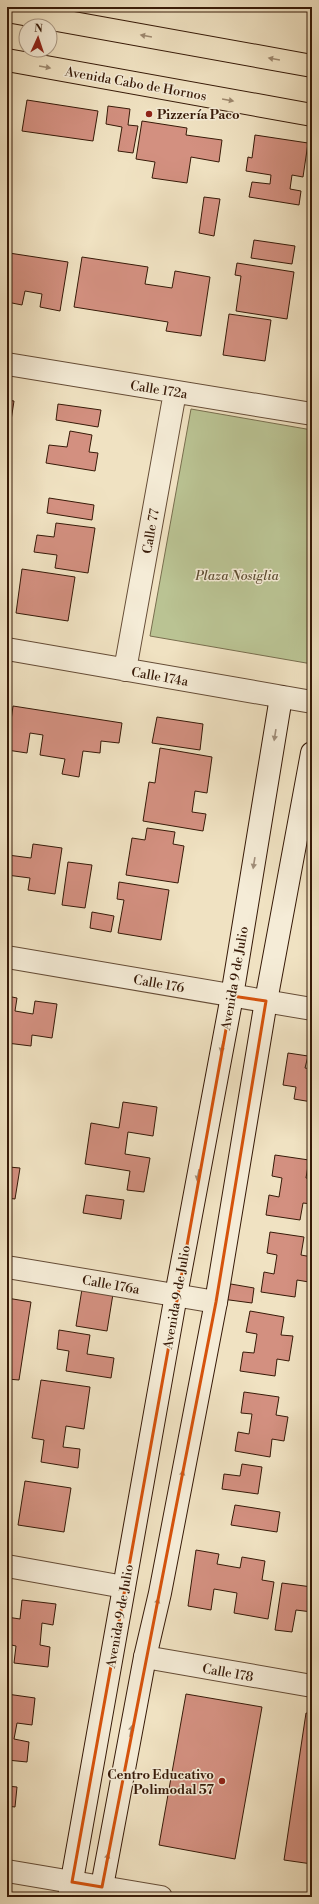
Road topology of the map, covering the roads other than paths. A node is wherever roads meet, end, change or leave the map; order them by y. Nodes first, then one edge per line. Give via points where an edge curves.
1 (7, 11) edge
2 (7, 60) edge
3 (312, 66) edge
4 (312, 115) edge
5 (7, 364) edge
6 (175, 392) junction
7 (312, 414) edge
8 (7, 650) edge
9 (125, 670) junction
10 (281, 697) junction
11 (312, 702) edge
12 (312, 754) edge
13 (7, 957) edge
14 (232, 996) junction
15 (266, 1002) junction
16 (312, 1010) edge
17 (7, 1267) edge
18 (176, 1295) junction
19 (216, 1302) junction
20 (7, 1566) edge
21 (124, 1587) junction
22 (145, 1658) junction
23 (312, 1686) edge
24 (7, 1871) edge
25 (71, 1890) edge
26 (101, 1892) edge
27 (161, 1897) edge

3 -> 1 main road
2 -> 4 main road, Avenida Cabo de Hornos
5 - 6 main road, Calle 172a
6 - 7 main road, Calle 172a
6 - 9 main road, Calle 77
8 - 9 main road, Calle 174a
9 - 10 main road, Calle 174a
10 - 11 main road, Calle 174a
10 -> 14 main road, Avenida 9 de Julio
12 - 15 main road
13 - 14 main road, Calle 176
14 - 15 main road, Calle 176
14 -> 18 main road, Avenida 9 de Julio
15 - 16 main road, Calle 176
15 - 19 main road
17 - 18 main road, Calle 176a
18 - 19 main road, Calle 176a
18 - 21 main road, Avenida 9 de Julio
22 -> 19 main road
20 - 21 main road
21 - 25 main road, Avenida 9 de Julio
22 - 23 main road, Calle 178
26 -> 22 main road
24 - 25 main road
25 - 26 main road
26 - 27 main road

